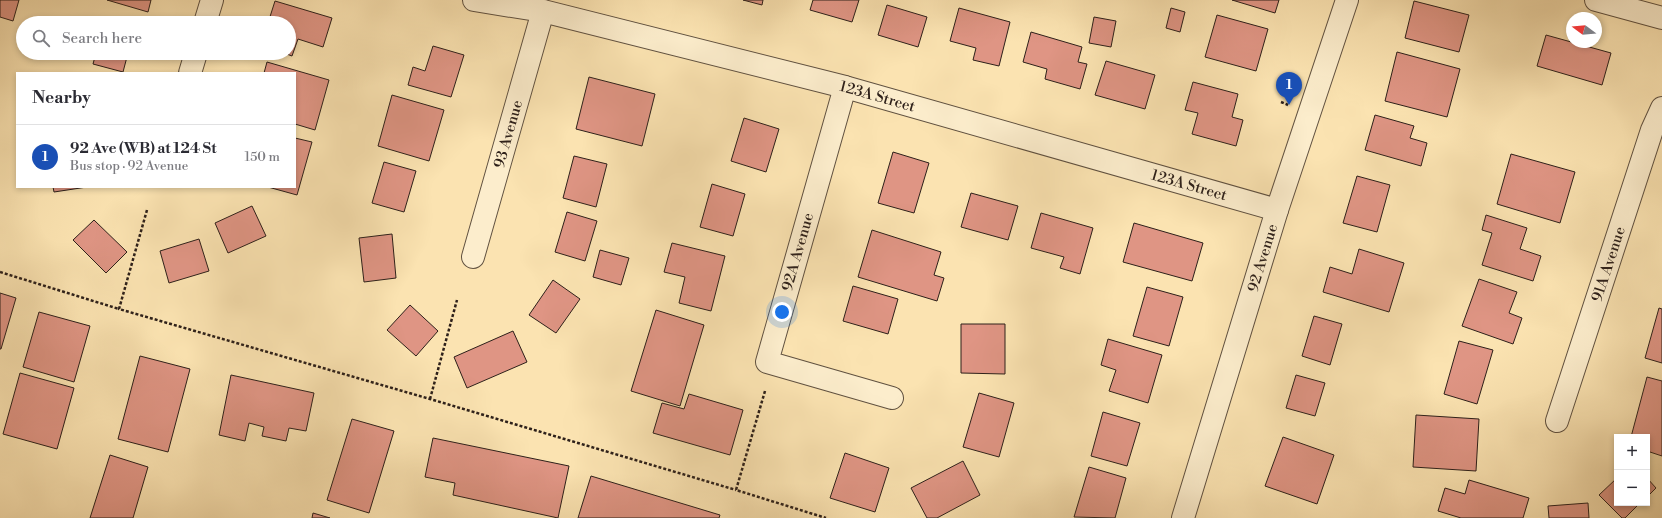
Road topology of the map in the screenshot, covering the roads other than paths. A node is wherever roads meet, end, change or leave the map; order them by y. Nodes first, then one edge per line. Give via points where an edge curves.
1 (212, 0) edge
2 (474, 0) edge
3 (1347, 0) edge
4 (1596, 0) edge
5 (543, 12) junction
6 (207, 16) edge
7 (1662, 18) edge
8 (194, 60) edge
9 (190, 72) edge
10 (845, 88) junction
11 (1662, 108) edge
12 (1277, 210) junction
13 (474, 257) dead end
14 (892, 398) dead end
15 (1556, 421) dead end
16 (1183, 518) edge

1 - 6 street
2 - 5 street, 123A Street
3 - 12 street, 92 Avenue
4 - 7 street
5 - 10 street, 123A Street
5 - 13 street, 93 Avenue
8 - 9 street
10 - 12 street, 123A Street
10 - 14 street, 92A Avenue via 768,362
11 - 15 street, 91A Avenue
12 - 16 street, 92 Avenue

